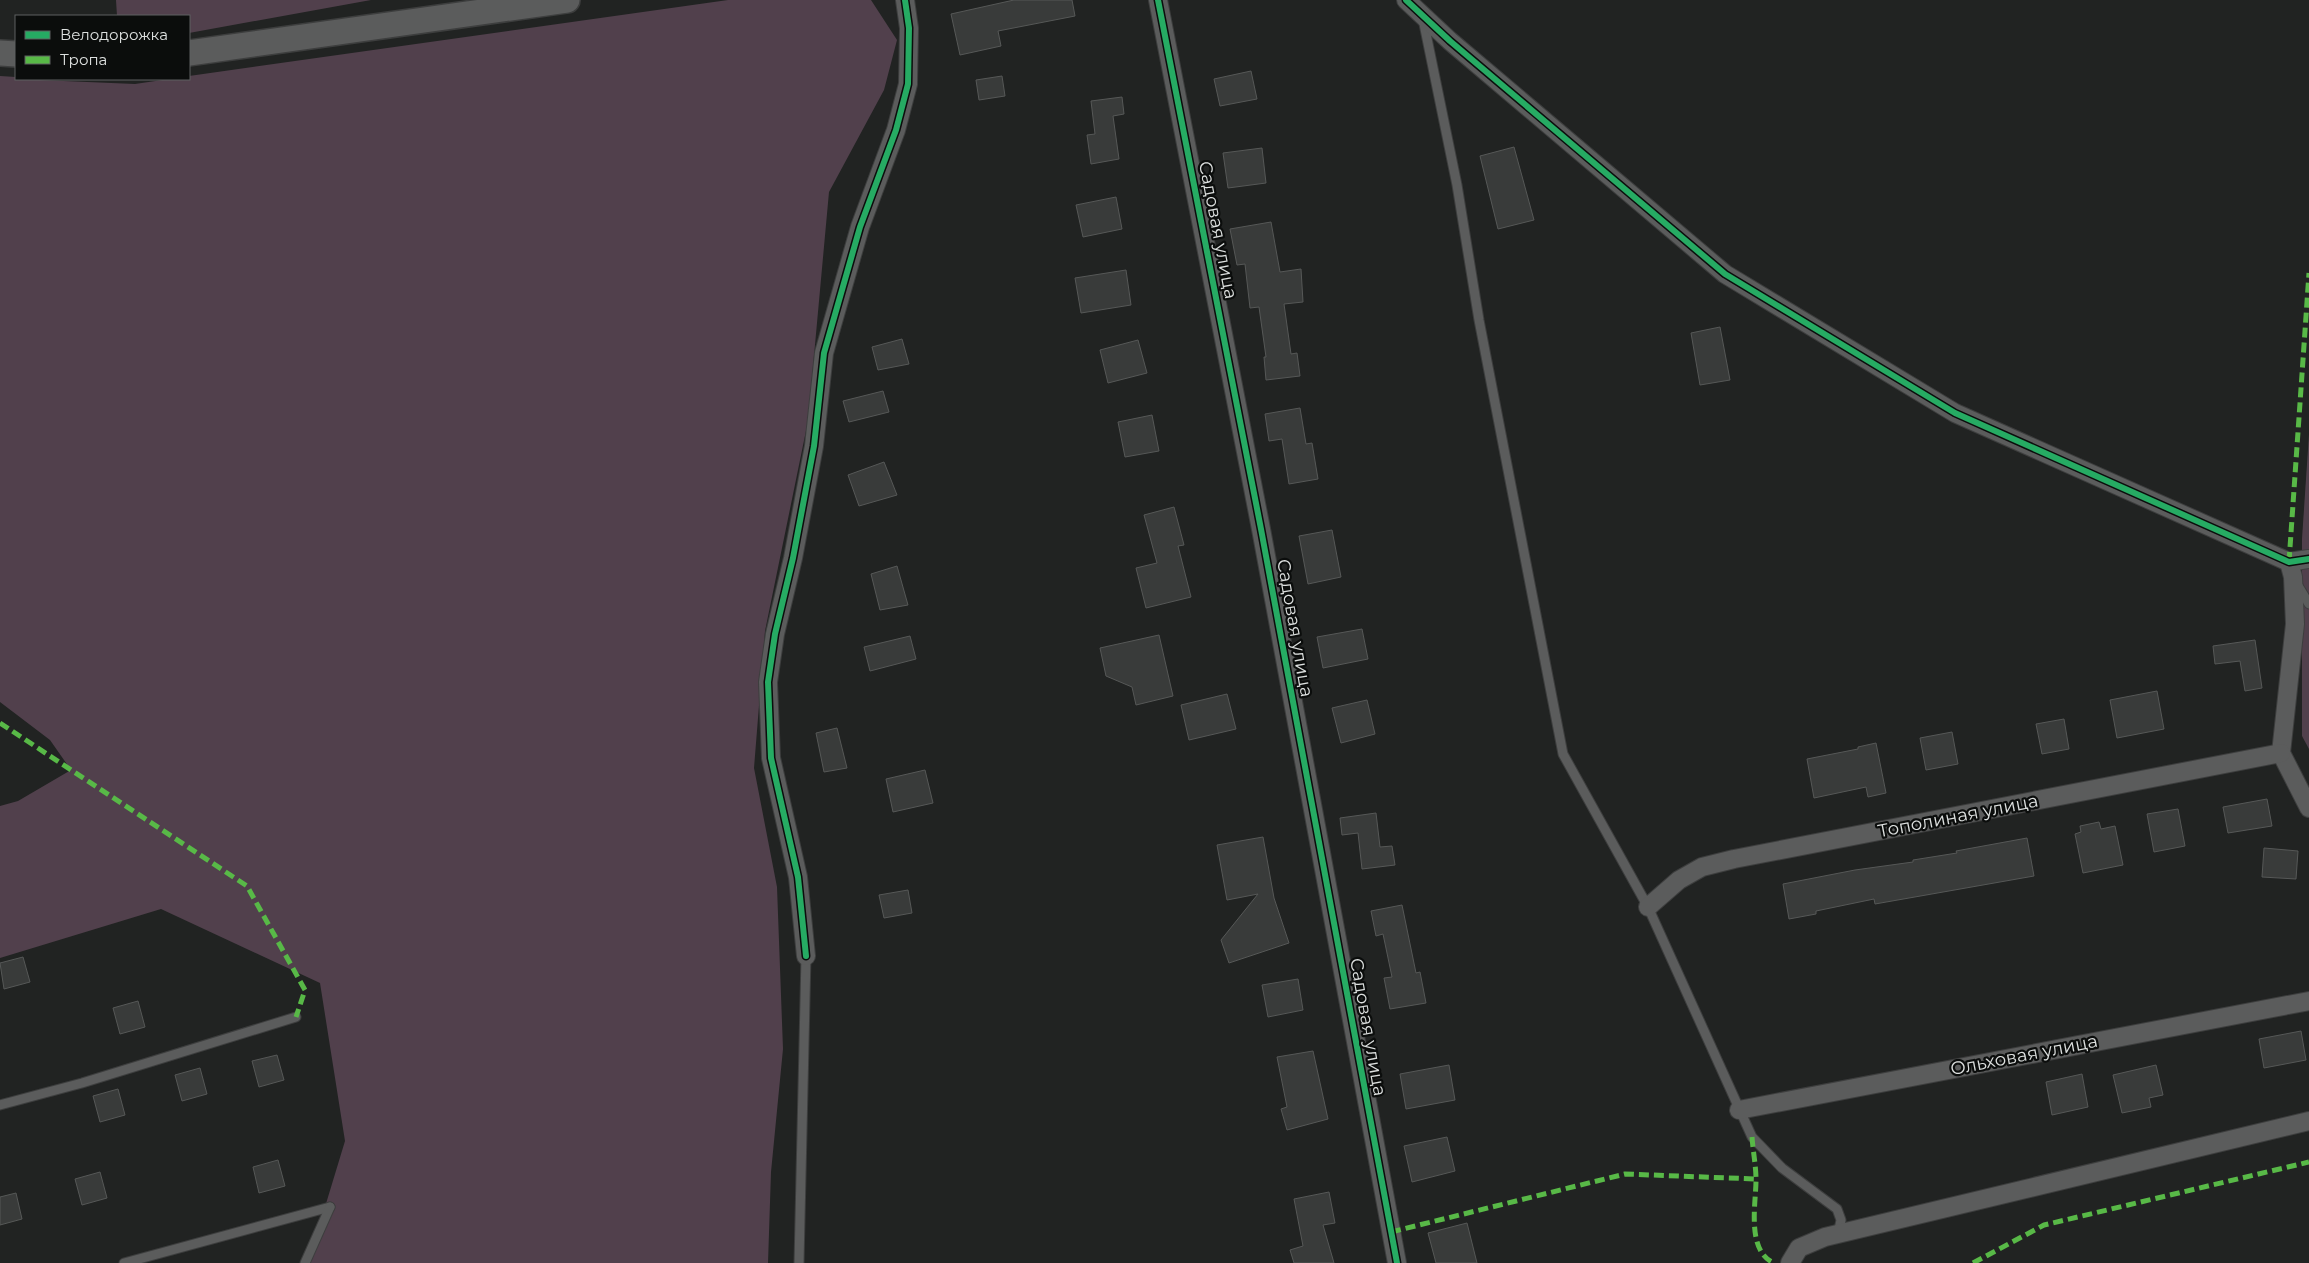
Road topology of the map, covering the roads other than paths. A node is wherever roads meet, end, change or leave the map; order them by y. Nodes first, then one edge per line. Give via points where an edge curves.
1 (567, 0) edge
2 (905, 0) edge
3 (1158, 0) edge
4 (1406, 0) edge
5 (1422, 14) junction
6 (0, 53) edge
7 (190, 53) edge
8 (15, 54) edge
9 (2309, 559) edge
10 (2291, 569) junction
11 (2309, 604) edge
12 (2281, 753) junction
13 (2309, 808) edge
14 (1648, 907) junction
15 (806, 956) joint
16 (2309, 1000) edge
17 (296, 1017) dead end
18 (0, 1105) edge
19 (1739, 1110) junction
20 (2309, 1121) edge
21 (1838, 1234) junction
22 (124, 1263) edge
23 (305, 1263) edge
24 (799, 1263) edge
25 (1397, 1263) edge
26 (1790, 1263) edge

1 - 7 street
2 - 15 street via 909,28 908,84 896,130 860,227 824,353 814,446 793,558 774,634 768,682 771,758 798,877
3 - 25 street, Садовая улица via 1261,529
4 - 5 street
5 - 10 street via 1725,274 1955,413
5 - 14 lane via 1563,754
6 - 8 street
9 - 10 street
10 - 11 lane
10 - 12 street via 2295,624
12 - 13 street
12 - 14 street, Тополиная улица via 1734,859 1702,867
14 - 19 lane
15 - 24 lane
16 - 19 street, Ольховая улица
17 - 18 lane
19 - 21 lane via 1752,1137 1782,1168 1837,1210 1841,1220
20 - 21 street
21 - 26 street via 1799,1248
22 - 23 lane via 330,1207

